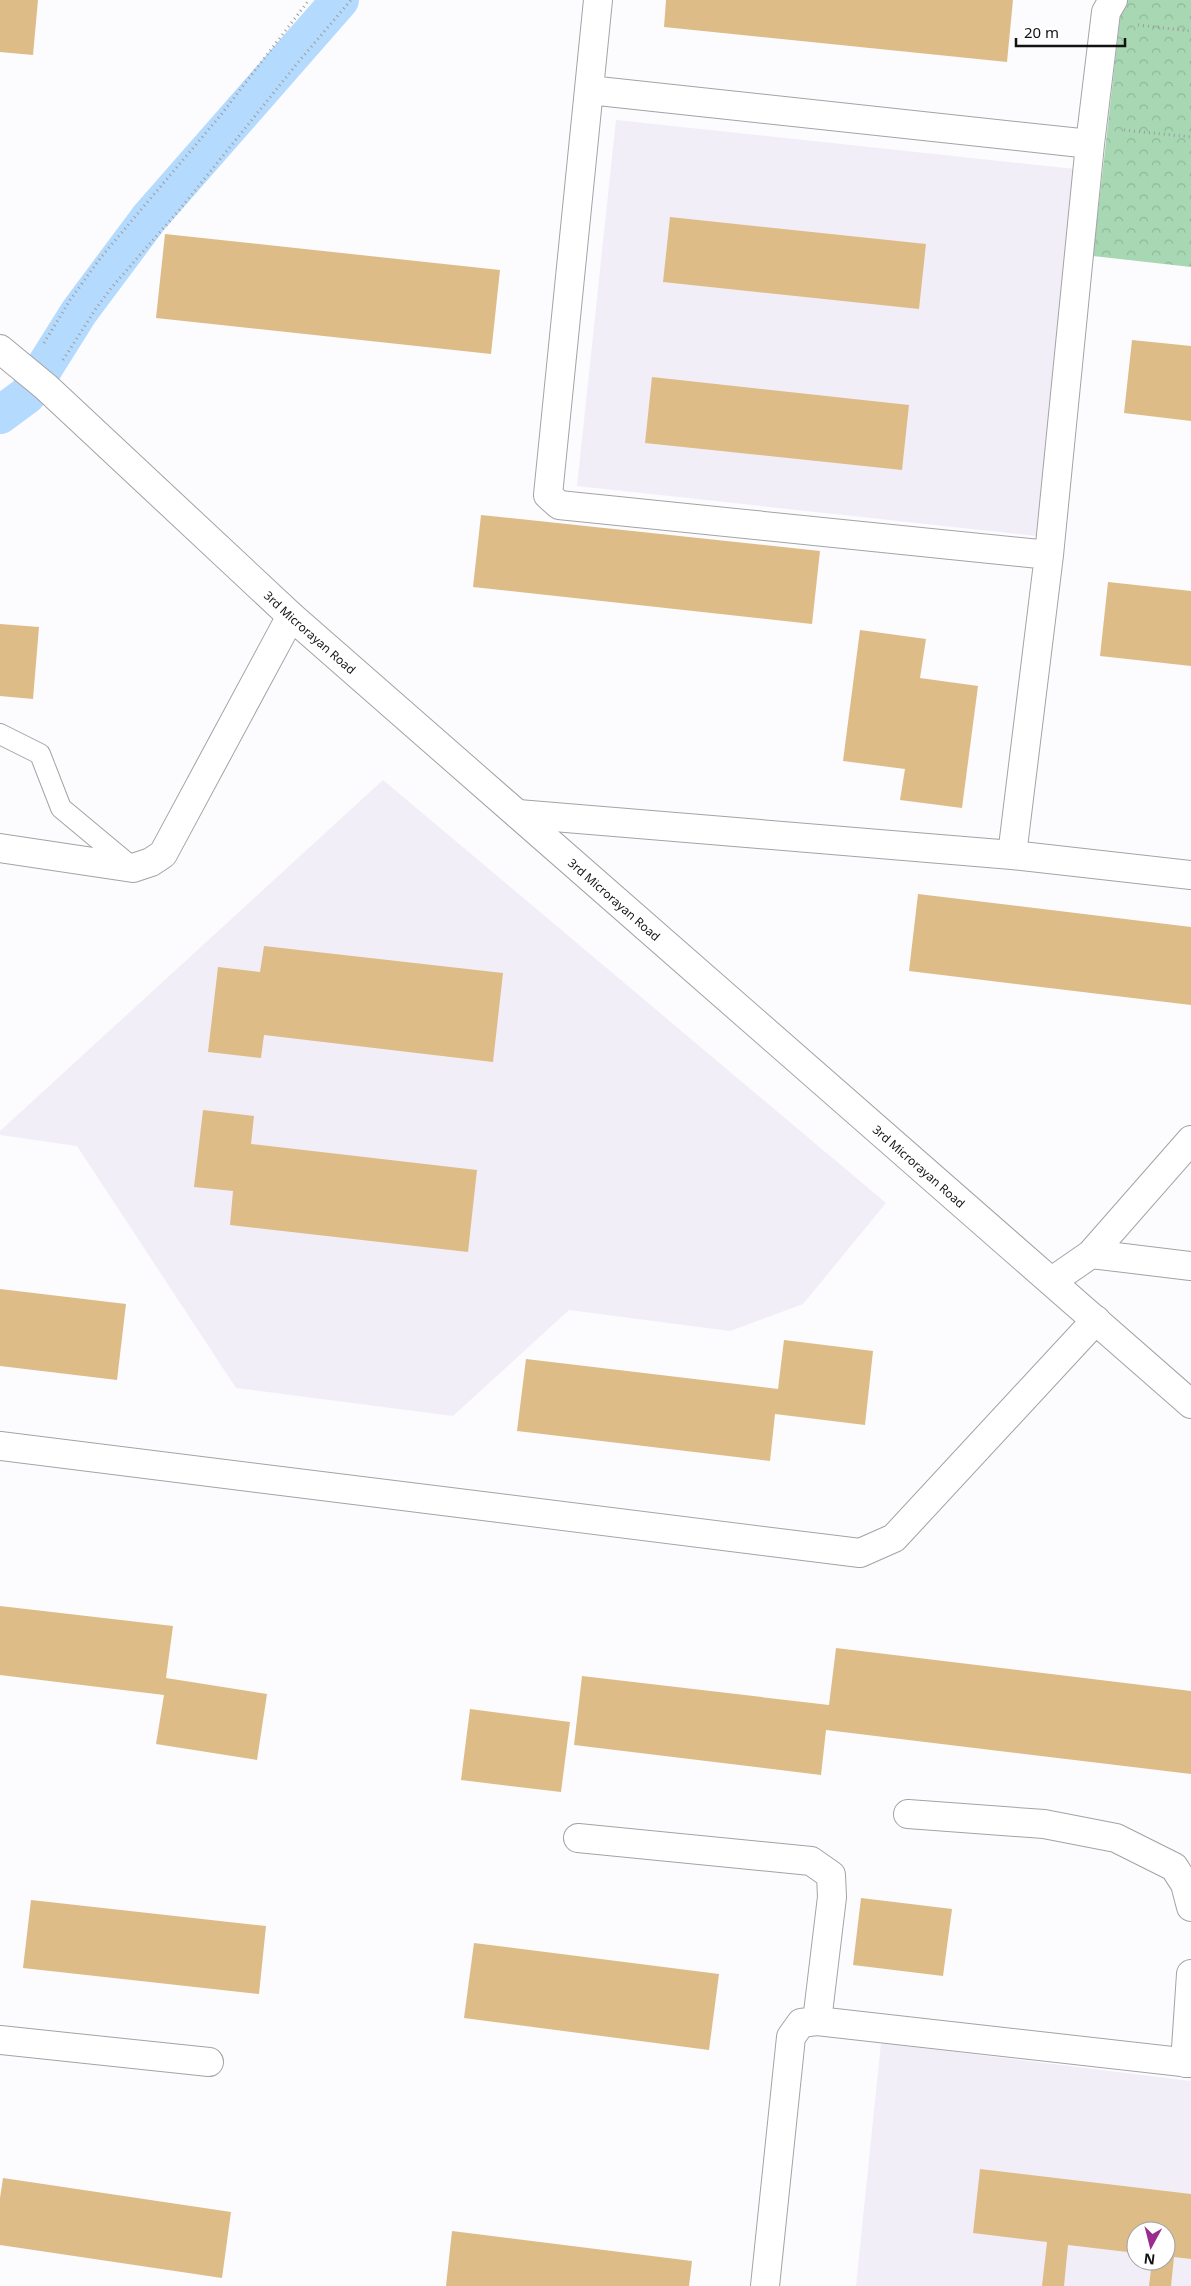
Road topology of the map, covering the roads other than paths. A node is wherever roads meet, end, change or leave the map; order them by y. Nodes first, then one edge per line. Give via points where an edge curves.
1 (598, 0) edge
2 (1113, 0) edge
3 (589, 90) junction
4 (1090, 144) junction
5 (0, 349) edge
6 (1049, 555) junction
7 (291, 616) junction
8 (0, 734) edge
9 (518, 814) junction
10 (0, 848) edge
11 (1012, 855) junction
12 (133, 868) junction
13 (1191, 875) edge
14 (1191, 1140) edge
15 (1091, 1254) junction
16 (1191, 1266) edge
17 (1052, 1282) junction
18 (1096, 1320) junction
19 (1191, 1404) edge
20 (0, 1446) edge
21 (908, 1814) dead end
22 (578, 1838) dead end
23 (1191, 1907) edge
24 (1191, 1974) edge
25 (817, 2020) junction
26 (0, 2040) edge
27 (209, 2062) dead end
28 (1188, 2063) edge
29 (765, 2286) edge

1 - 3 street
2 - 4 street via 1106,12
3 - 4 street
3 - 6 street via 548,495 559,505
4 - 6 street
5 - 7 street, 3rd Microrayan Road via 37,379
6 - 11 street
7 - 9 street, 3rd Microrayan Road
7 - 12 street via 163,854
8 - 12 lane via 40,754 61,808
9 - 11 street
9 - 17 street, 3rd Microrayan Road
10 - 12 street
11 - 13 street
14 - 15 street
15 - 16 street
15 - 17 street
17 - 18 street, 3rd Microrayan Road
18 - 19 street, 3rd Microrayan Road
18 - 20 street via 894,1538 860,1553
21 - 23 street via 1044,1824 1116,1838 1174,1867 1185,1884
22 - 25 street via 811,1861 831,1875 832,1897
24 - 28 street
25 - 28 street
25 - 29 street via 801,2023 791,2037
26 - 27 street

